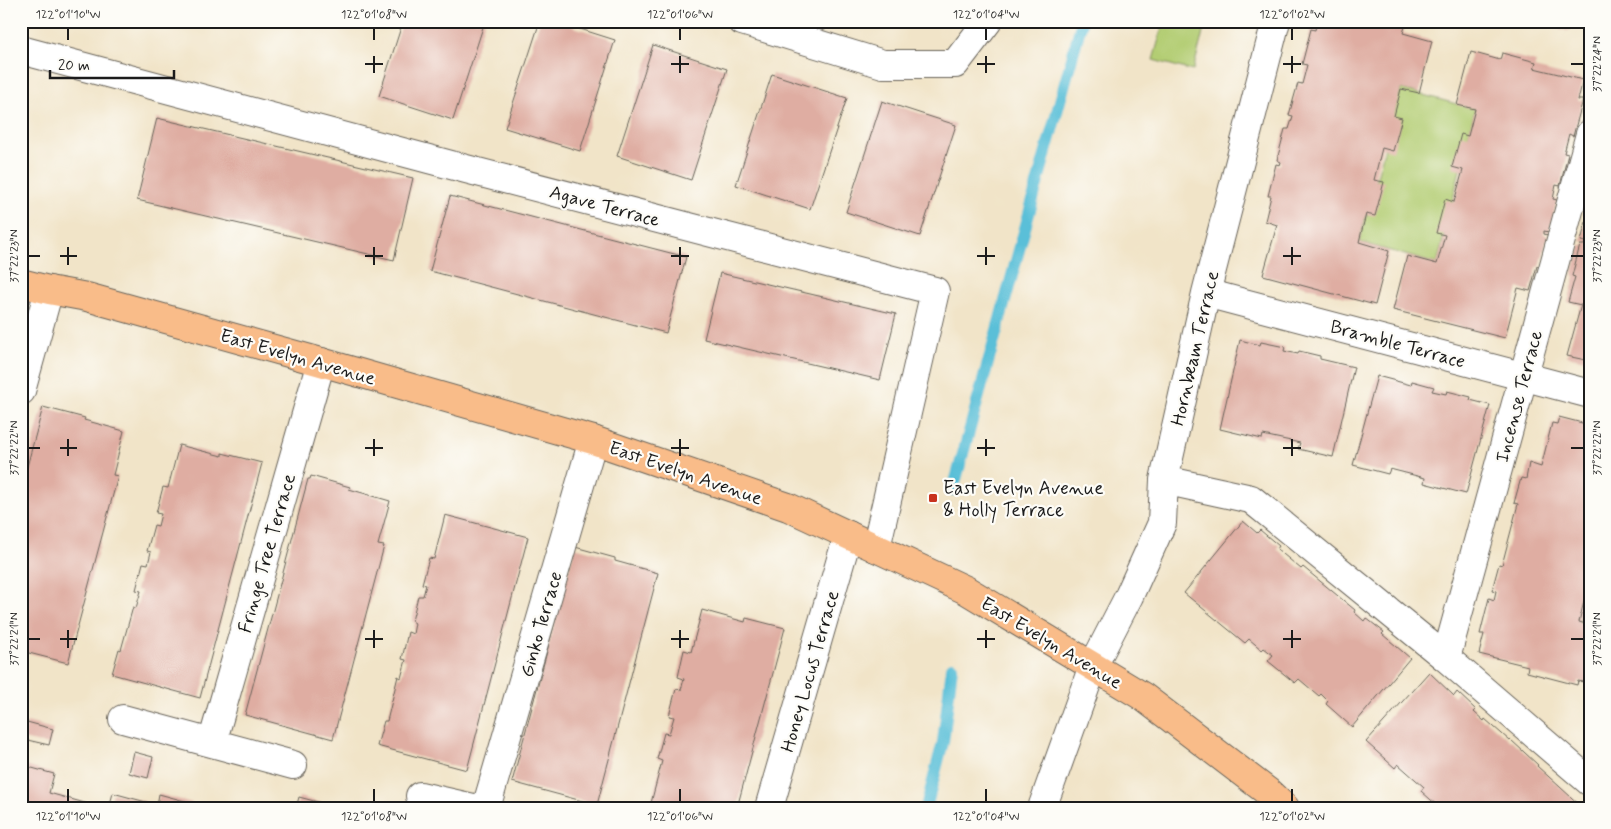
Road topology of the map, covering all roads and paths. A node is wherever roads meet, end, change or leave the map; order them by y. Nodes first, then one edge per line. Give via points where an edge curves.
1 (742, 21) edge
2 (988, 21) edge
3 (1276, 21) edge
4 (21, 50) edge
5 (1590, 134) edge
6 (21, 283) edge
7 (49, 290) junction
8 (1206, 293) junction
9 (321, 362) junction
10 (1523, 376) junction
11 (21, 391) edge
12 (1590, 394) edge
13 (593, 440) junction
14 (1164, 480) junction
15 (848, 535) junction
16 (876, 548) junction
17 (1446, 658) junction
18 (1093, 666) junction
19 (123, 718) dead end
20 (212, 743) junction
21 (293, 765) dead end
22 (1590, 782) edge
23 (420, 796) dead end
24 (473, 808) edge
25 (486, 808) edge
26 (769, 808) edge
27 (1042, 808) edge
28 (1285, 808) edge

1 - 2 street via 884,64 954,64
3 - 8 street, Hornbeam Terrace
4 - 16 street, Agave Terrace via 935,291
5 - 10 street, Incense Terrace
6 - 7 main road, East Evelyn Avenue
7 - 9 main road, East Evelyn Avenue via 87,297
7 - 11 street
8 - 10 street, Bramble Terrace
8 - 14 street, Hornbeam Terrace
9 - 13 main road, East Evelyn Avenue
9 - 20 street, Fringe Tree Terrace
10 - 12 street, Bramble Terrace
10 - 17 street, Incense Terrace
13 - 15 main road, East Evelyn Avenue via 788,507
13 - 25 street, Ginko Terrace
14 - 17 street via 1251,499
14 - 18 street, Hornbeam Terrace via 1162,523
15 - 16 main road, East Evelyn Avenue
15 - 26 street, Honey Locus Terrace
16 - 18 main road, East Evelyn Avenue via 966,590
17 - 22 street
18 - 27 street, Hornbeam Terrace
18 - 28 main road, East Evelyn Avenue via 1142,696
19 - 20 street
20 - 21 street
23 - 24 street

